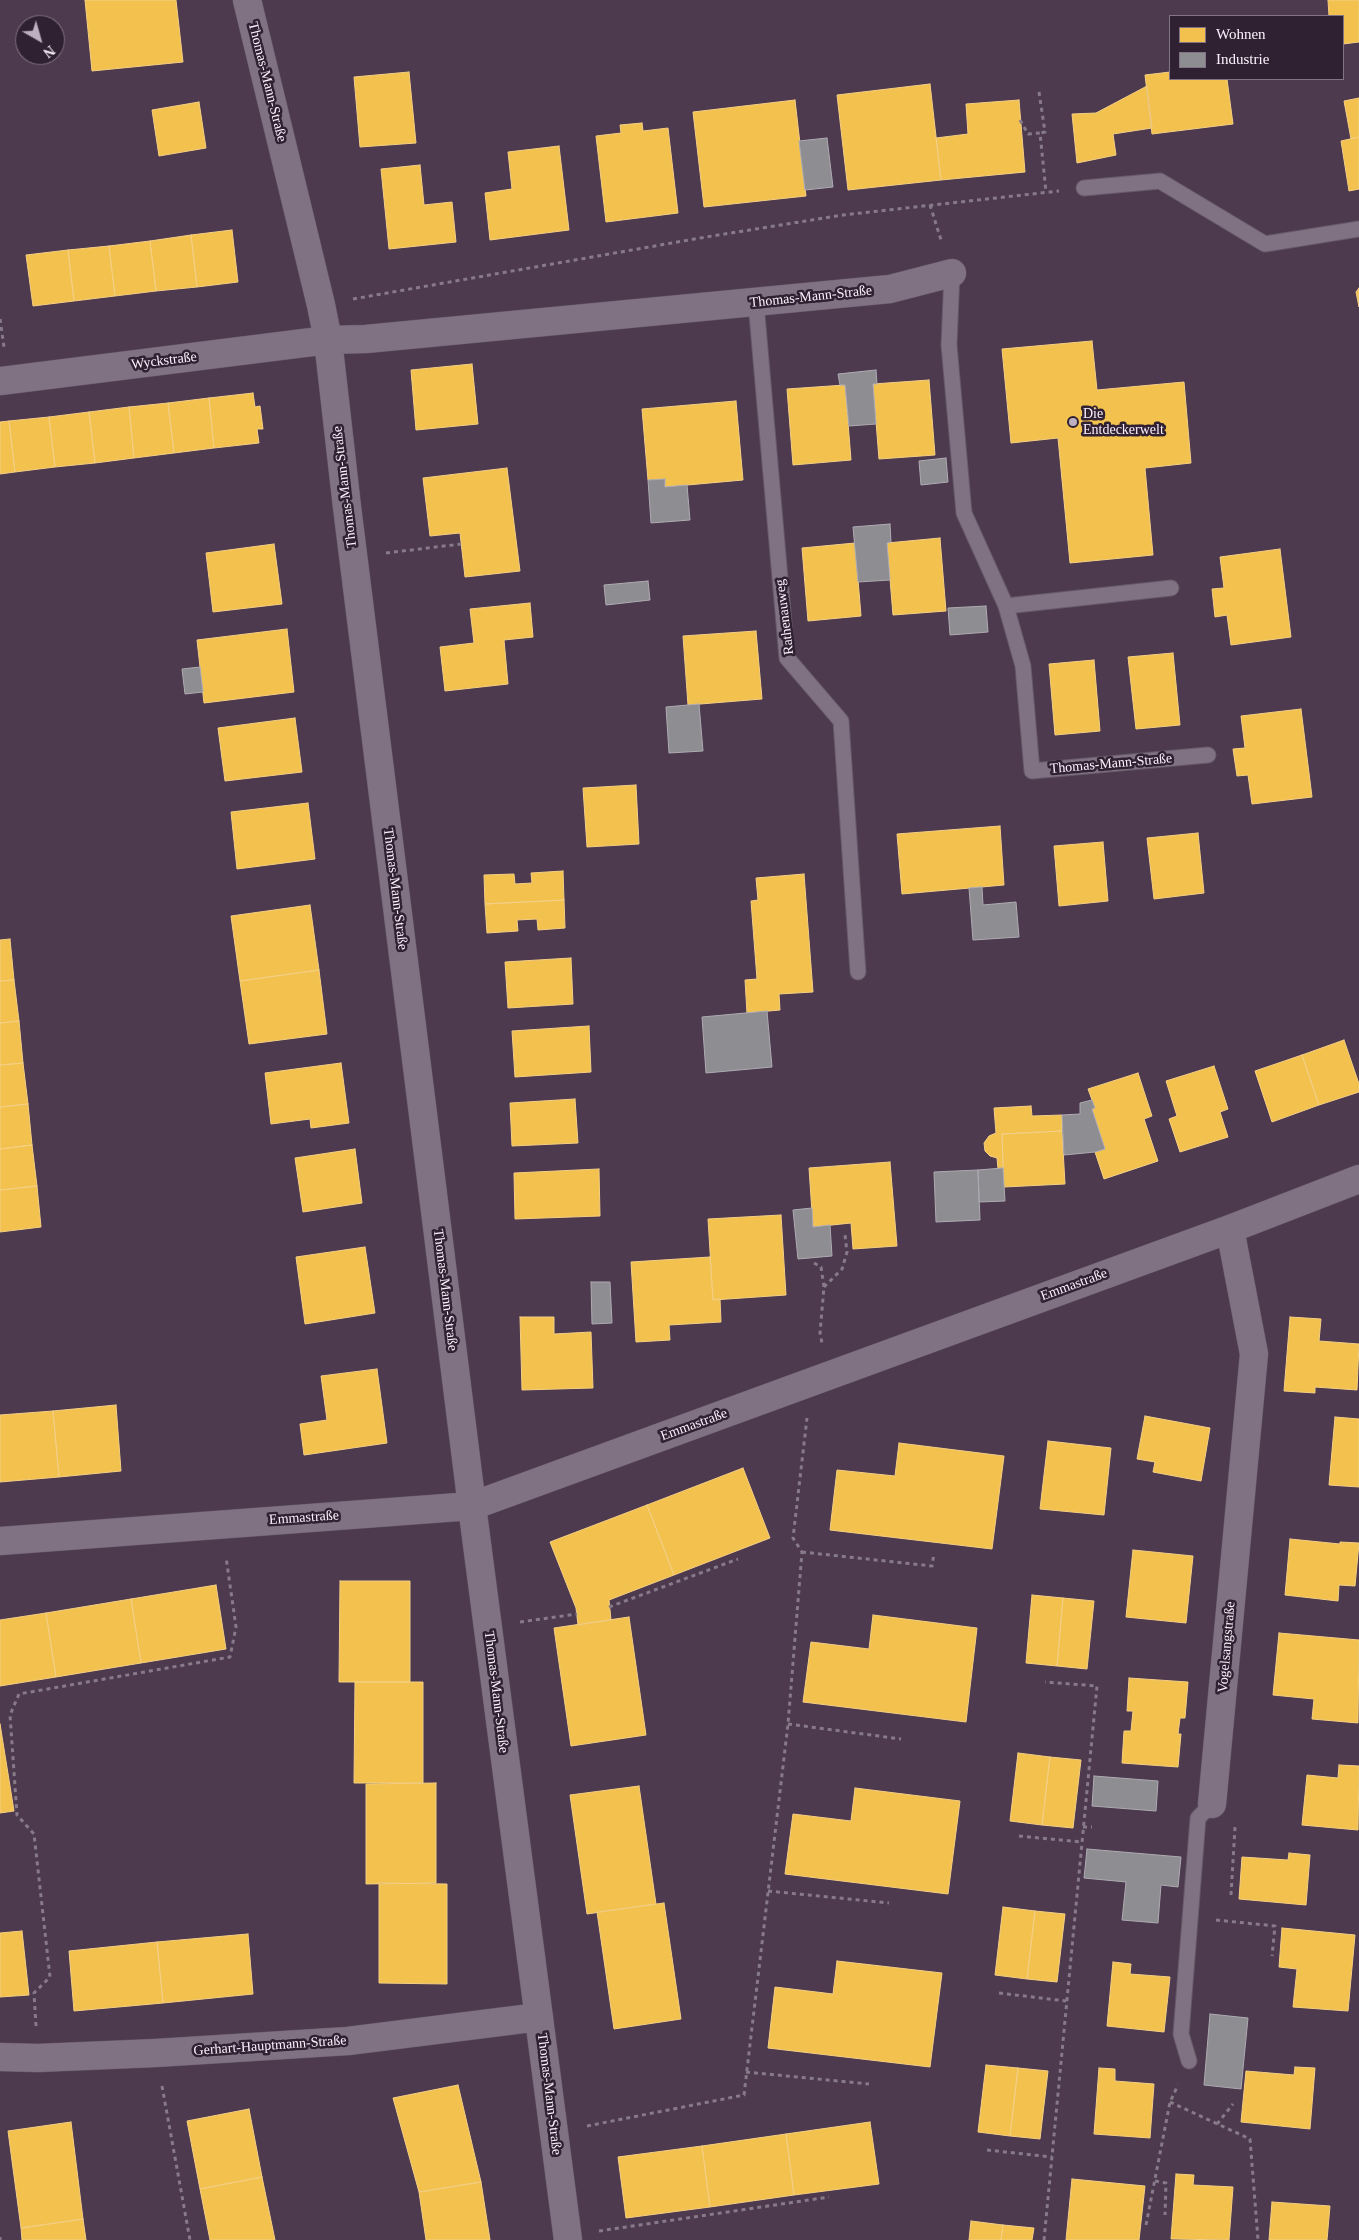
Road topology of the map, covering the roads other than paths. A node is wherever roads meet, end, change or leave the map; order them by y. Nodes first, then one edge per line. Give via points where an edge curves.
1 (246, 0) edge
2 (1084, 188) road end
3 (1359, 229) edge
4 (952, 273) joint
5 (756, 303) junction
6 (328, 340) junction
7 (0, 381) edge
8 (1171, 588) dead end
9 (1006, 606) junction
10 (1208, 755) dead end
11 (858, 972) dead end
12 (1359, 1179) edge
13 (1230, 1228) junction
14 (472, 1506) junction
15 (0, 1540) edge
16 (1212, 1804) joint
17 (539, 2017) junction
18 (0, 2057) edge
19 (1189, 2060) road end
20 (568, 2238) edge

1 - 6 street, Thomas-Mann-Straße
2 - 3 lane via 1160,181 1265,244
4 - 5 street, Thomas-Mann-Straße via 890,289
4 - 9 lane, Thomas-Mann-Straße via 949,345 964,513
5 - 6 street, Thomas-Mann-Straße via 366,340
5 - 11 lane, Rathenauweg via 787,658 841,721
6 - 7 street, Wyckstraße
6 - 14 street, Thomas-Mann-Straße
8 - 9 lane
9 - 10 lane, Thomas-Mann-Straße via 1023,666 1032,771
12 - 13 street, Emmastraße
13 - 14 street, Emmastraße
13 - 16 street, Vogelsangstraße via 1254,1354
14 - 15 street, Emmastraße
14 - 17 street, Thomas-Mann-Straße
16 - 19 lane via 1198,1818 1181,2034
17 - 18 street, Gerhart-Hauptmann-Straße via 348,2041 156,2053
17 - 20 street, Thomas-Mann-Straße

